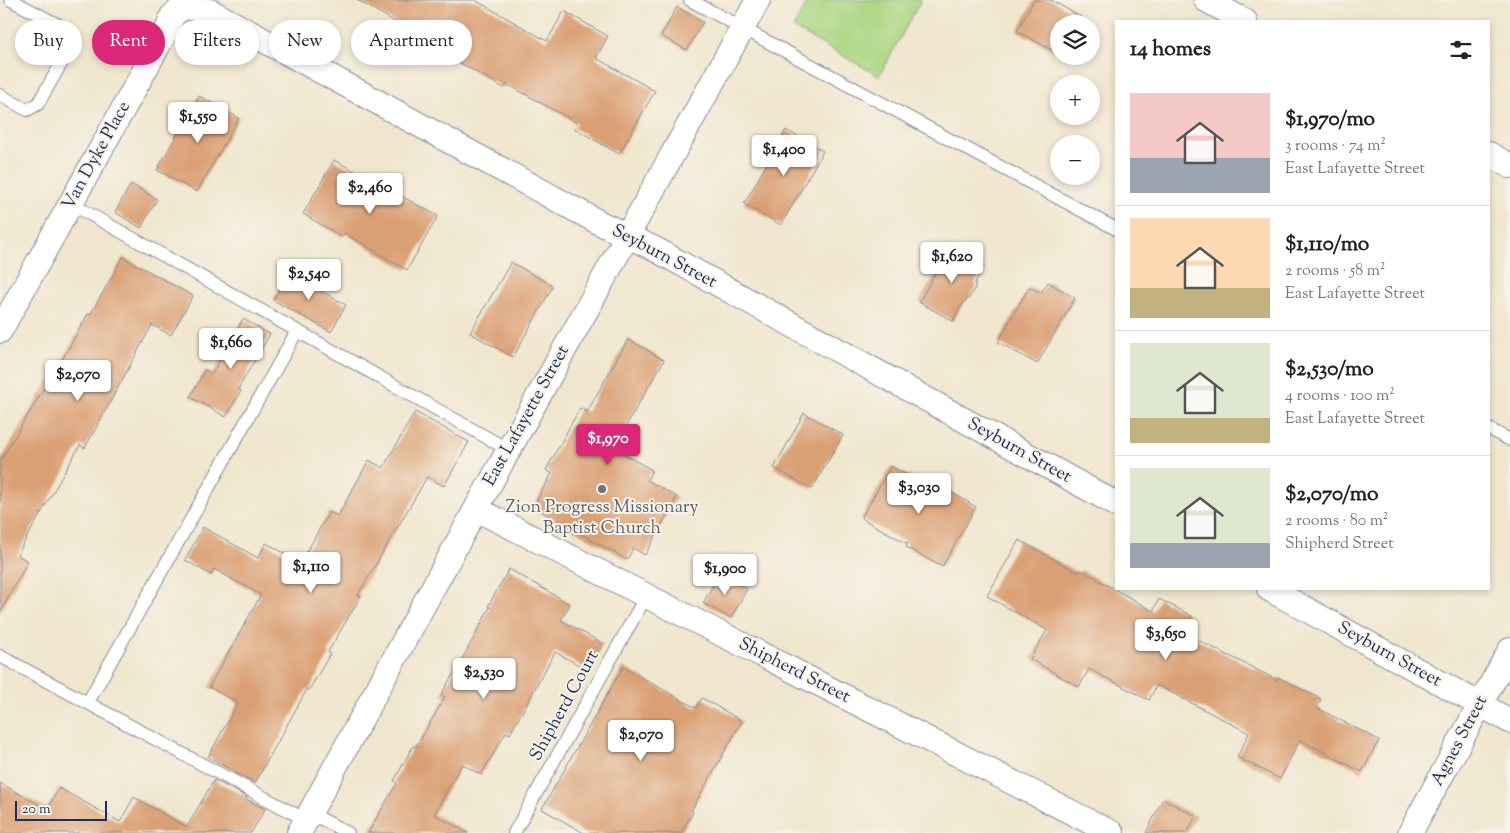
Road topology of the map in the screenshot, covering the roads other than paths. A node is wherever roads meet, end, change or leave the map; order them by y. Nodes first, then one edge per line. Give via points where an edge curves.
1 (11, 0) edge
2 (690, 0) edge
3 (758, 0) edge
4 (1206, 0) edge
5 (213, 6) edge
6 (1243, 20) edge
7 (742, 29) junction
8 (0, 95) edge
9 (1490, 155) edge
10 (1510, 166) edge
11 (70, 203) junction
12 (1115, 228) edge
13 (627, 236) junction
14 (0, 331) edge
15 (297, 332) junction
16 (1490, 430) edge
17 (1510, 440) edge
18 (509, 450) junction
19 (1115, 503) edge
20 (476, 509) junction
21 (1271, 590) edge
22 (646, 596) junction
23 (1510, 650) edge
24 (0, 656) edge
25 (88, 702) junction
26 (1480, 705) junction
27 (1510, 721) edge
28 (305, 822) edge
29 (348, 833) edge
30 (514, 833) edge
31 (1112, 833) edge
32 (1410, 833) edge

1 - 8 lane via 64,28 72,36 70,48 38,104 28,110
2 - 7 lane
3 - 7 street, East Lafayette Street
4 - 6 street
5 - 11 street, Van Dyke Place via 183,7 172,16
5 - 13 street, Seyburn Street
7 - 12 lane
7 - 13 street, East Lafayette Street
9 - 10 street
11 - 14 street, Van Dyke Place
11 - 15 lane
13 - 18 street, East Lafayette Street
13 - 19 street, Seyburn Street
15 - 18 lane
15 - 25 lane
16 - 17 lane
18 - 20 street, East Lafayette Street
20 - 22 street, Shipherd Street
20 - 28 street, East Lafayette Street
21 - 26 street, Seyburn Street
22 - 30 lane, Shipherd Court
22 - 31 street, Shipherd Street
23 - 26 street, Agnes Street
24 - 25 lane
25 - 28 lane
26 - 27 street, Seyburn Street
26 - 32 street, Agnes Street
28 - 29 lane

